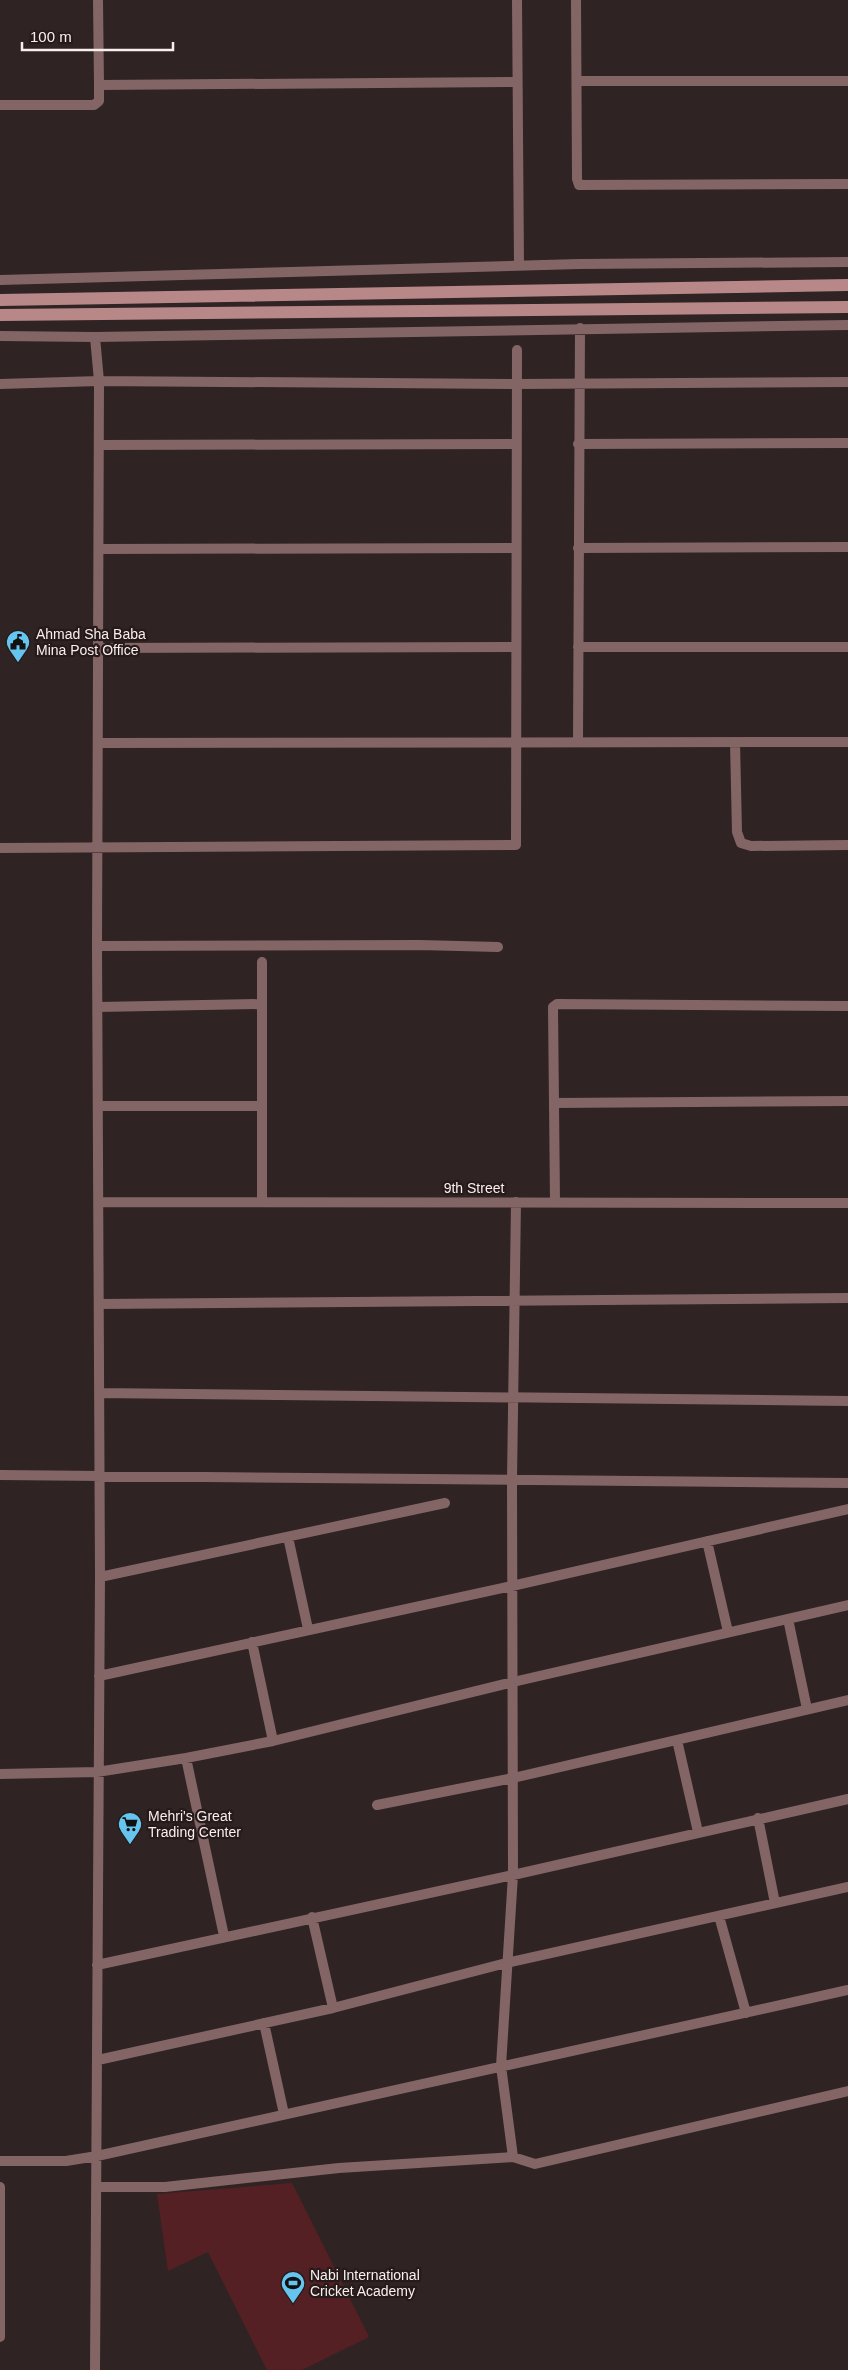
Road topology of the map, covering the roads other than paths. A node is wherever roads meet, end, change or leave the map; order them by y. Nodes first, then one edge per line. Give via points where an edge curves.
1 (98, 0) edge
2 (517, 0) edge
3 (576, 0) edge
4 (517, 82) junction
5 (577, 82) junction
6 (848, 82) edge
7 (99, 85) junction
8 (0, 105) edge
9 (848, 184) edge
10 (848, 262) edge
11 (519, 266) junction
12 (0, 280) edge
13 (848, 285) edge
14 (0, 300) edge
15 (848, 307) edge
16 (0, 315) edge
17 (848, 325) edge
18 (580, 328) junction
19 (0, 336) edge
20 (95, 337) junction
21 (517, 350) dead end
22 (99, 381) junction
23 (848, 382) edge
24 (0, 384) edge
25 (516, 384) junction
26 (578, 384) junction
27 (848, 443) edge
28 (516, 444) junction
29 (578, 444) junction
30 (99, 445) junction
31 (848, 547) edge
32 (516, 548) junction
33 (578, 548) junction
34 (99, 549) junction
35 (515, 647) junction
36 (578, 647) junction
37 (848, 647) edge
38 (99, 648) junction
39 (516, 742) junction
40 (578, 742) junction
41 (735, 742) junction
42 (848, 742) edge
43 (99, 743) junction
44 (848, 845) edge
45 (98, 847) junction
46 (0, 848) edge
47 (97, 946) junction
48 (498, 947) dead end
49 (262, 962) dead end
50 (262, 1004) junction
51 (98, 1006) junction
52 (848, 1006) edge
53 (848, 1101) edge
54 (554, 1103) junction
55 (99, 1106) junction
56 (262, 1106) junction
57 (262, 1201) junction
58 (99, 1202) junction
59 (516, 1202) junction
60 (555, 1202) junction
61 (848, 1203) edge
62 (848, 1298) edge
63 (514, 1300) junction
64 (99, 1304) junction
65 (99, 1393) junction
66 (513, 1398) junction
67 (848, 1400) edge
68 (0, 1475) edge
69 (99, 1476) junction
70 (512, 1479) junction
71 (848, 1483) edge
72 (446, 1503) dead end
73 (848, 1510) edge
74 (288, 1537) junction
75 (707, 1541) junction
76 (100, 1577) junction
77 (512, 1586) junction
78 (848, 1605) edge
79 (788, 1619) junction
80 (308, 1629) junction
81 (728, 1632) junction
82 (252, 1642) junction
83 (99, 1676) junction
84 (513, 1682) junction
85 (848, 1700) edge
86 (807, 1709) junction
87 (677, 1740) junction
88 (273, 1741) junction
89 (186, 1758) junction
90 (97, 1772) junction
91 (0, 1774) edge
92 (513, 1778) junction
93 (848, 1798) edge
94 (377, 1806) dead end
95 (758, 1818) junction
96 (698, 1832) junction
97 (513, 1875) junction
98 (848, 1887) edge
99 (775, 1903) junction
100 (719, 1916) junction
101 (312, 1917) junction
102 (224, 1936) junction
103 (506, 1963) junction
104 (97, 1965) junction
105 (848, 1990) edge
106 (333, 2008) junction
107 (746, 2013) junction
108 (264, 2023) junction
109 (98, 2060) junction
110 (501, 2066) junction
111 (848, 2091) edge
112 (284, 2114) junction
113 (98, 2156) junction
114 (513, 2158) junction
115 (0, 2161) edge
116 (96, 2186) junction
117 (0, 2187) edge
118 (0, 2302) edge
119 (0, 2337) edge
120 (95, 2370) edge

1 - 7 street
2 - 4 street
3 - 5 street
4 - 7 street
4 - 11 street
5 - 6 street
5 - 9 street via 579,185
7 - 8 street via 99,101 94,105
10 - 11 street
11 - 12 street
13 - 14 main road
15 - 16 main road
17 - 18 street
18 - 20 street
18 - 26 street
19 - 20 street
20 - 22 street
21 - 25 street
22 - 24 street
22 - 25 street
22 - 30 street
23 - 26 street
25 - 26 street
25 - 28 street
26 - 29 street
27 - 29 street
28 - 30 street
28 - 32 street
29 - 33 street
30 - 34 street
31 - 33 street
32 - 34 street
32 - 35 street
33 - 36 street
34 - 38 street
35 - 38 street
35 - 39 street
36 - 37 street
36 - 40 street
38 - 43 street
39 - 40 street
39 - 43 street
39 - 45 street via 517,842 513,846
40 - 41 street
41 - 42 street
41 - 44 street via 737,832 741,843 751,846
43 - 45 street
45 - 46 street
45 - 47 street
47 - 48 street
47 - 51 street
49 - 50 street
50 - 51 street
50 - 56 street
51 - 55 street
52 - 54 street via 557,1004 552,1010
53 - 54 street
54 - 60 street
55 - 56 street
55 - 58 street
56 - 57 street
57 - 58 street, 9th Street
57 - 59 street, 9th Street
58 - 64 street
59 - 60 street, 9th Street
59 - 63 street
60 - 61 street, 9th Street
62 - 63 street
63 - 64 street
63 - 66 street
64 - 65 street
65 - 66 street
65 - 69 street
66 - 67 street
66 - 70 street
68 - 69 street
69 - 70 street
69 - 76 street
70 - 71 street
70 - 77 street
72 - 74 street
73 - 75 street
74 - 76 street
74 - 80 street
75 - 77 street
75 - 81 street
76 - 83 street
77 - 80 street
77 - 84 street
78 - 79 street
79 - 81 street
79 - 86 street
80 - 82 street
81 - 84 street
82 - 83 street
82 - 88 street
83 - 90 street
84 - 88 street
84 - 92 street
85 - 86 street
86 - 87 street
87 - 92 street
87 - 96 street
88 - 89 street
89 - 90 street
89 - 102 street
90 - 91 street
90 - 104 street
92 - 94 street
92 - 97 street
93 - 95 street
95 - 96 street
95 - 99 street
96 - 97 street
97 - 101 street
97 - 103 street
98 - 99 street
99 - 100 street
100 - 103 street
100 - 107 street
101 - 102 street
101 - 106 street
102 - 104 street
103 - 106 street
103 - 110 street
104 - 109 street
105 - 107 street
106 - 108 street
107 - 110 street
108 - 109 street
108 - 112 street
109 - 113 street
110 - 112 street
110 - 114 street
111 - 114 street via 535,2164
112 - 113 street
113 - 115 street via 66,2161
113 - 116 street
114 - 116 street via 339,2168 165,2187
116 - 120 street
117 - 118 street
118 - 119 street

